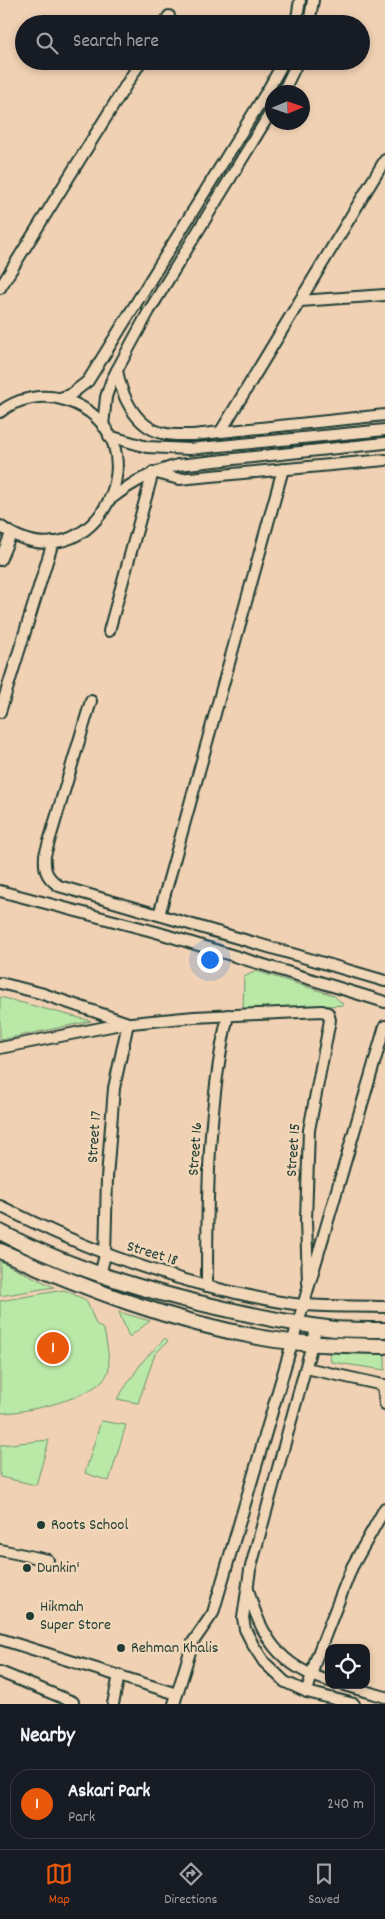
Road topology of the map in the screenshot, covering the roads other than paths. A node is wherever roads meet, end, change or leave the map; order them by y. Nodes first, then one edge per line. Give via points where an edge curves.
1 (300, 0) edge
2 (313, 0) edge
3 (298, 15) edge
4 (310, 15) edge
5 (134, 70) edge
6 (279, 70) edge
7 (294, 70) edge
8 (287, 85) edge
9 (265, 121) edge
10 (385, 160) edge
11 (0, 288) edge
12 (385, 295) edge
13 (300, 301) junction
14 (117, 370) junction
15 (60, 398) junction
16 (1, 411) edge
17 (385, 415) edge
18 (103, 426) junction
19 (385, 430) edge
20 (221, 431) junction
21 (109, 436) junction
22 (385, 443) edge
23 (385, 460) edge
24 (284, 469) junction
25 (152, 472) junction
26 (112, 498) junction
27 (0, 526) edge
28 (11, 534) junction
29 (53, 542) junction
30 (0, 560) edge
31 (109, 631) dead end
32 (91, 702) dead end
33 (0, 712) edge
34 (0, 891) edge
35 (160, 915) junction
36 (385, 981) edge
37 (0, 983) edge
38 (385, 1002) edge
39 (228, 1015) junction
40 (128, 1023) junction
41 (385, 1026) edge
42 (0, 1048) edge
43 (0, 1206) edge
44 (0, 1232) edge
45 (0, 1251) edge
46 (105, 1255) junction
47 (100, 1275) junction
48 (207, 1286) junction
49 (308, 1292) junction
50 (304, 1305) junction
51 (385, 1307) edge
52 (298, 1324) junction
53 (318, 1326) junction
54 (385, 1330) edge
55 (292, 1341) junction
56 (314, 1344) junction
57 (385, 1346) edge
58 (306, 1368) junction
59 (384, 1385) edge
60 (385, 1404) edge
61 (385, 1508) edge
62 (0, 1550) edge
63 (48, 1560) dead end
64 (248, 1588) junction
65 (0, 1639) edge
66 (0, 1672) edge
67 (119, 1675) junction
68 (311, 1676) junction
69 (325, 1680) edge
70 (358, 1689) edge
71 (307, 1692) junction
72 (385, 1697) edge
73 (176, 1699) edge
74 (72, 1704) edge
75 (113, 1704) edge
76 (354, 1704) edge

1 - 3 street
2 - 4 street
5 - 11 street
6 - 15 street via 88,380 70,395
7 - 8 street
9 - 14 street via 149,310
10 - 13 street
12 - 13 street
13 - 20 street
14 - 18 street via 106,397
14 - 20 street via 120,388 128,404 145,424 160,433 184,435
15 - 16 street via 20,401
15 - 18 street via 91,413
17 - 20 street
18 - 21 street
19 - 21 street via 189,449 147,447
21 - 26 street via 117,470
22 - 25 street via 178,465
23 - 24 street
24 - 25 street via 179,479
24 - 35 street
25 - 26 street via 132,482
25 - 31 street
26 - 29 street via 94,523 82,532
27 - 28 street
28 - 29 street via 38,542
28 - 30 street
29 - 33 street
32 - 35 street via 45,855 46,873 59,886
34 - 38 street via 156,932
35 - 36 street
37 - 40 street
39 - 40 street
39 - 48 street, Street 16 via 221,1048 210,1148
39 - 49 street, Street 15 via 328,1013 330,1020 310,1130 306,1220
40 - 42 street
40 - 46 street, Street 17 via 114,1088
41 - 49 street
43 - 46 street, Street 18
44 - 47 street
45 - 55 street via 99,1293 181,1320
46 - 47 street, Street 17
46 - 48 street, Street 18
47 - 52 street via 203,1304
48 - 50 street, Street 18
49 - 50 street
50 - 51 street, Street 18
50 - 52 street
52 - 53 street
52 - 55 street
53 - 54 street
53 - 56 street
55 - 56 street
55 - 73 street via 213,1613 193,1642
56 - 57 street
56 - 58 street
58 - 59 street
58 - 64 street via 250,1570
59 - 60 street
61 - 68 street via 352,1567
62 - 63 street
64 - 68 street via 258,1622 267,1636 290,1664
64 - 71 street via 243,1618 253,1645 275,1674
65 - 67 street
66 - 74 street
67 - 73 street
67 - 75 street
68 - 69 street
68 - 71 street
70 - 72 street
71 - 76 street

